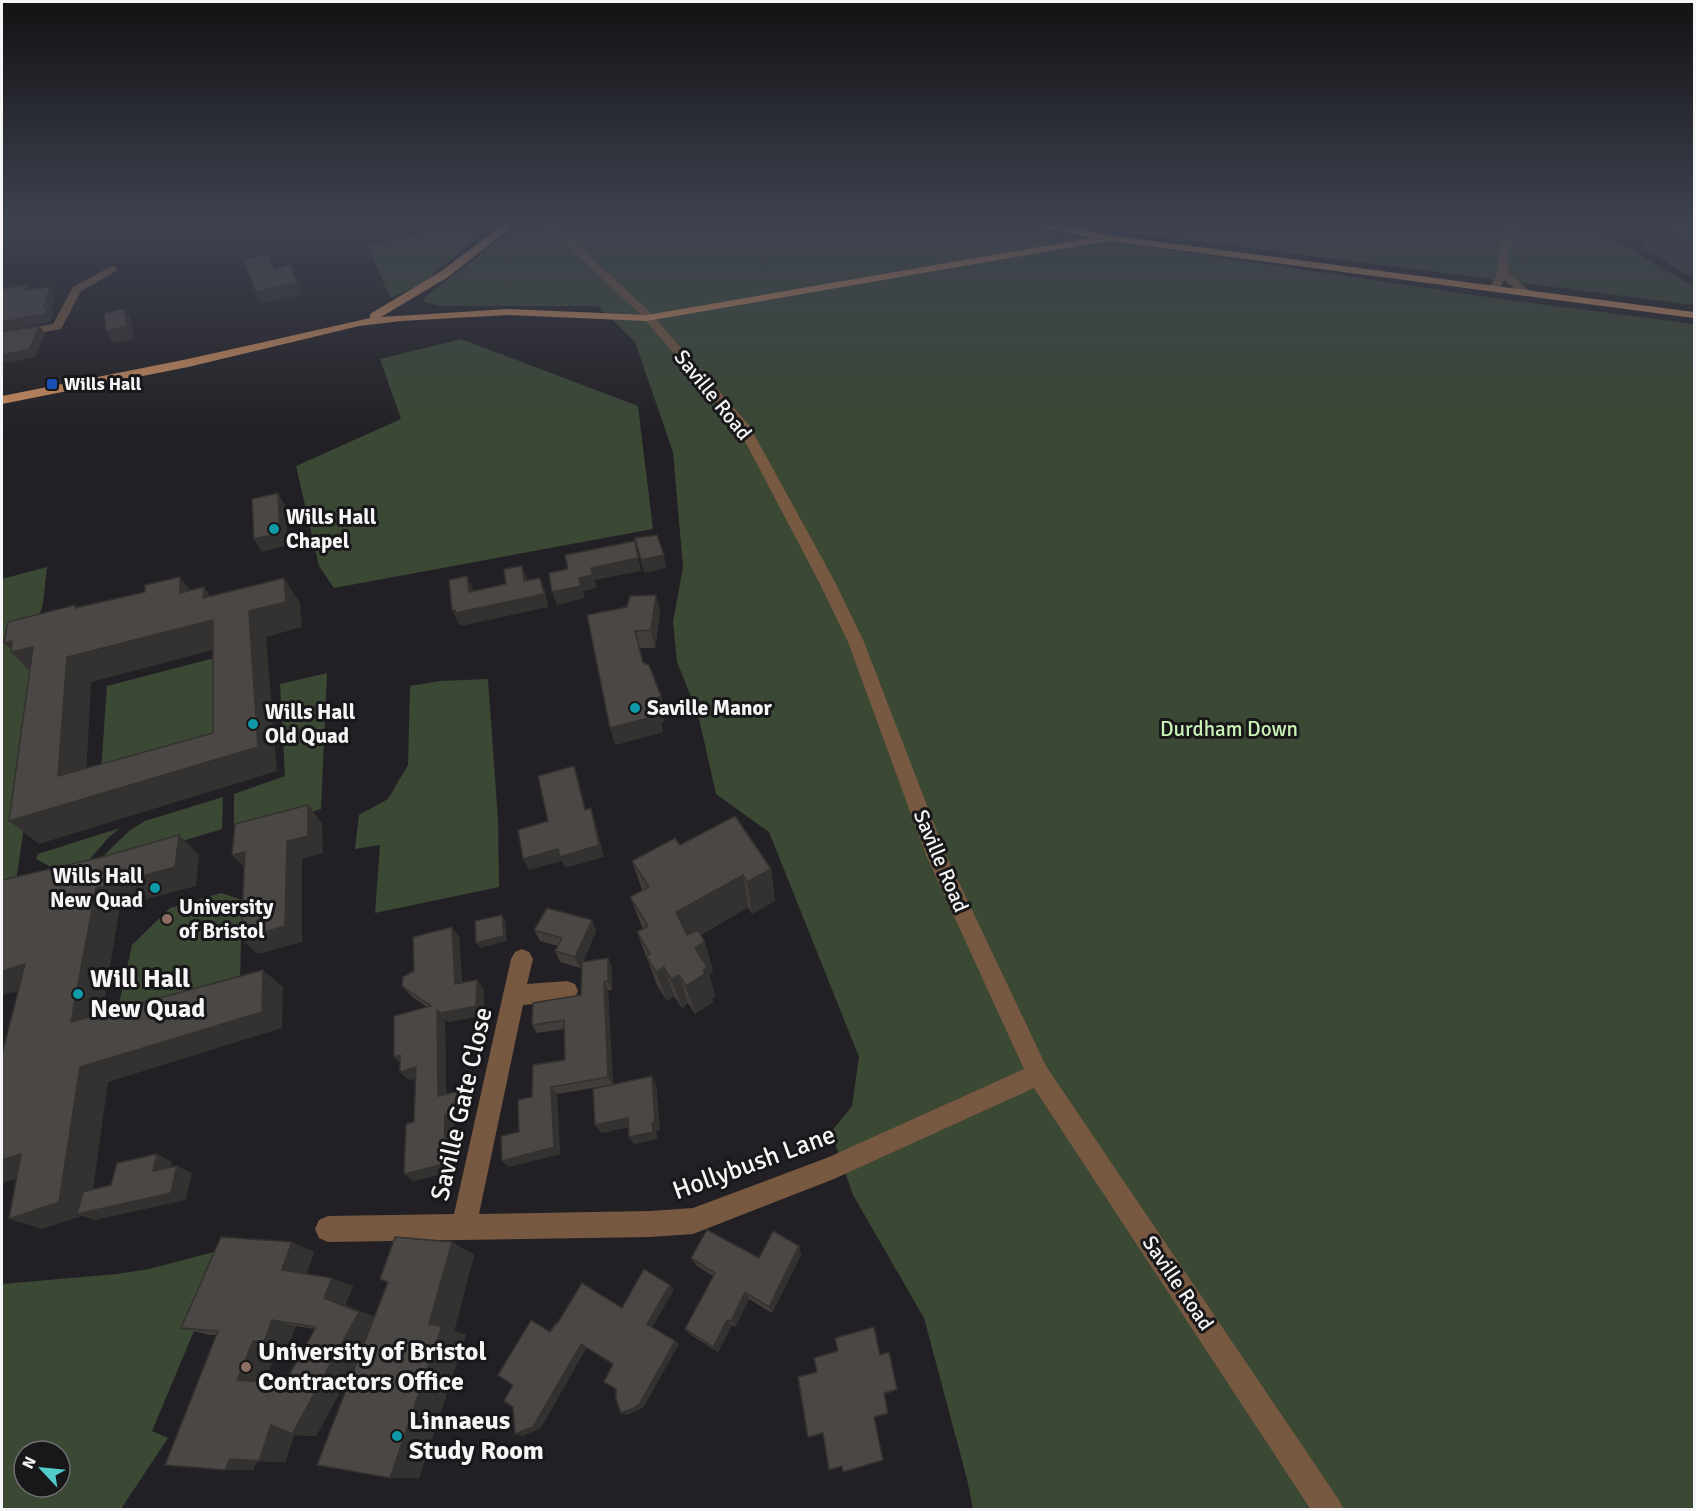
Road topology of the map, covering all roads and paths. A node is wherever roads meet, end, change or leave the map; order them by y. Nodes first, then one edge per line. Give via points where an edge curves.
1 (74, 296) edge
2 (415, 296) edge
3 (624, 296) edge
4 (769, 296) edge
5 (1539, 296) edge
6 (645, 315) junction
7 (1695, 315) edge
8 (358, 324) junction
9 (2, 336) edge
10 (2, 400) edge
11 (522, 959) dead end
12 (567, 991) dead end
13 (516, 995) junction
14 (1038, 1074) junction
15 (464, 1226) junction
16 (328, 1229) dead end
17 (1329, 1509) edge

1 - 9 street via 57,327 26,327
2 - 8 main road
3 - 6 street, Saville Road
4 - 6 main road
5 - 7 main road
6 - 8 main road via 508,312
6 - 14 street, Saville Road via 743,425 827,582 856,642 936,855
8 - 10 main road
11 - 13 street, Saville Gate Close
12 - 13 street, Saville Gate Close
13 - 15 street, Saville Gate Close
14 - 15 street, Hollybush Lane via 834,1167 693,1221
14 - 17 street, Saville Road
15 - 16 street, Hollybush Lane

